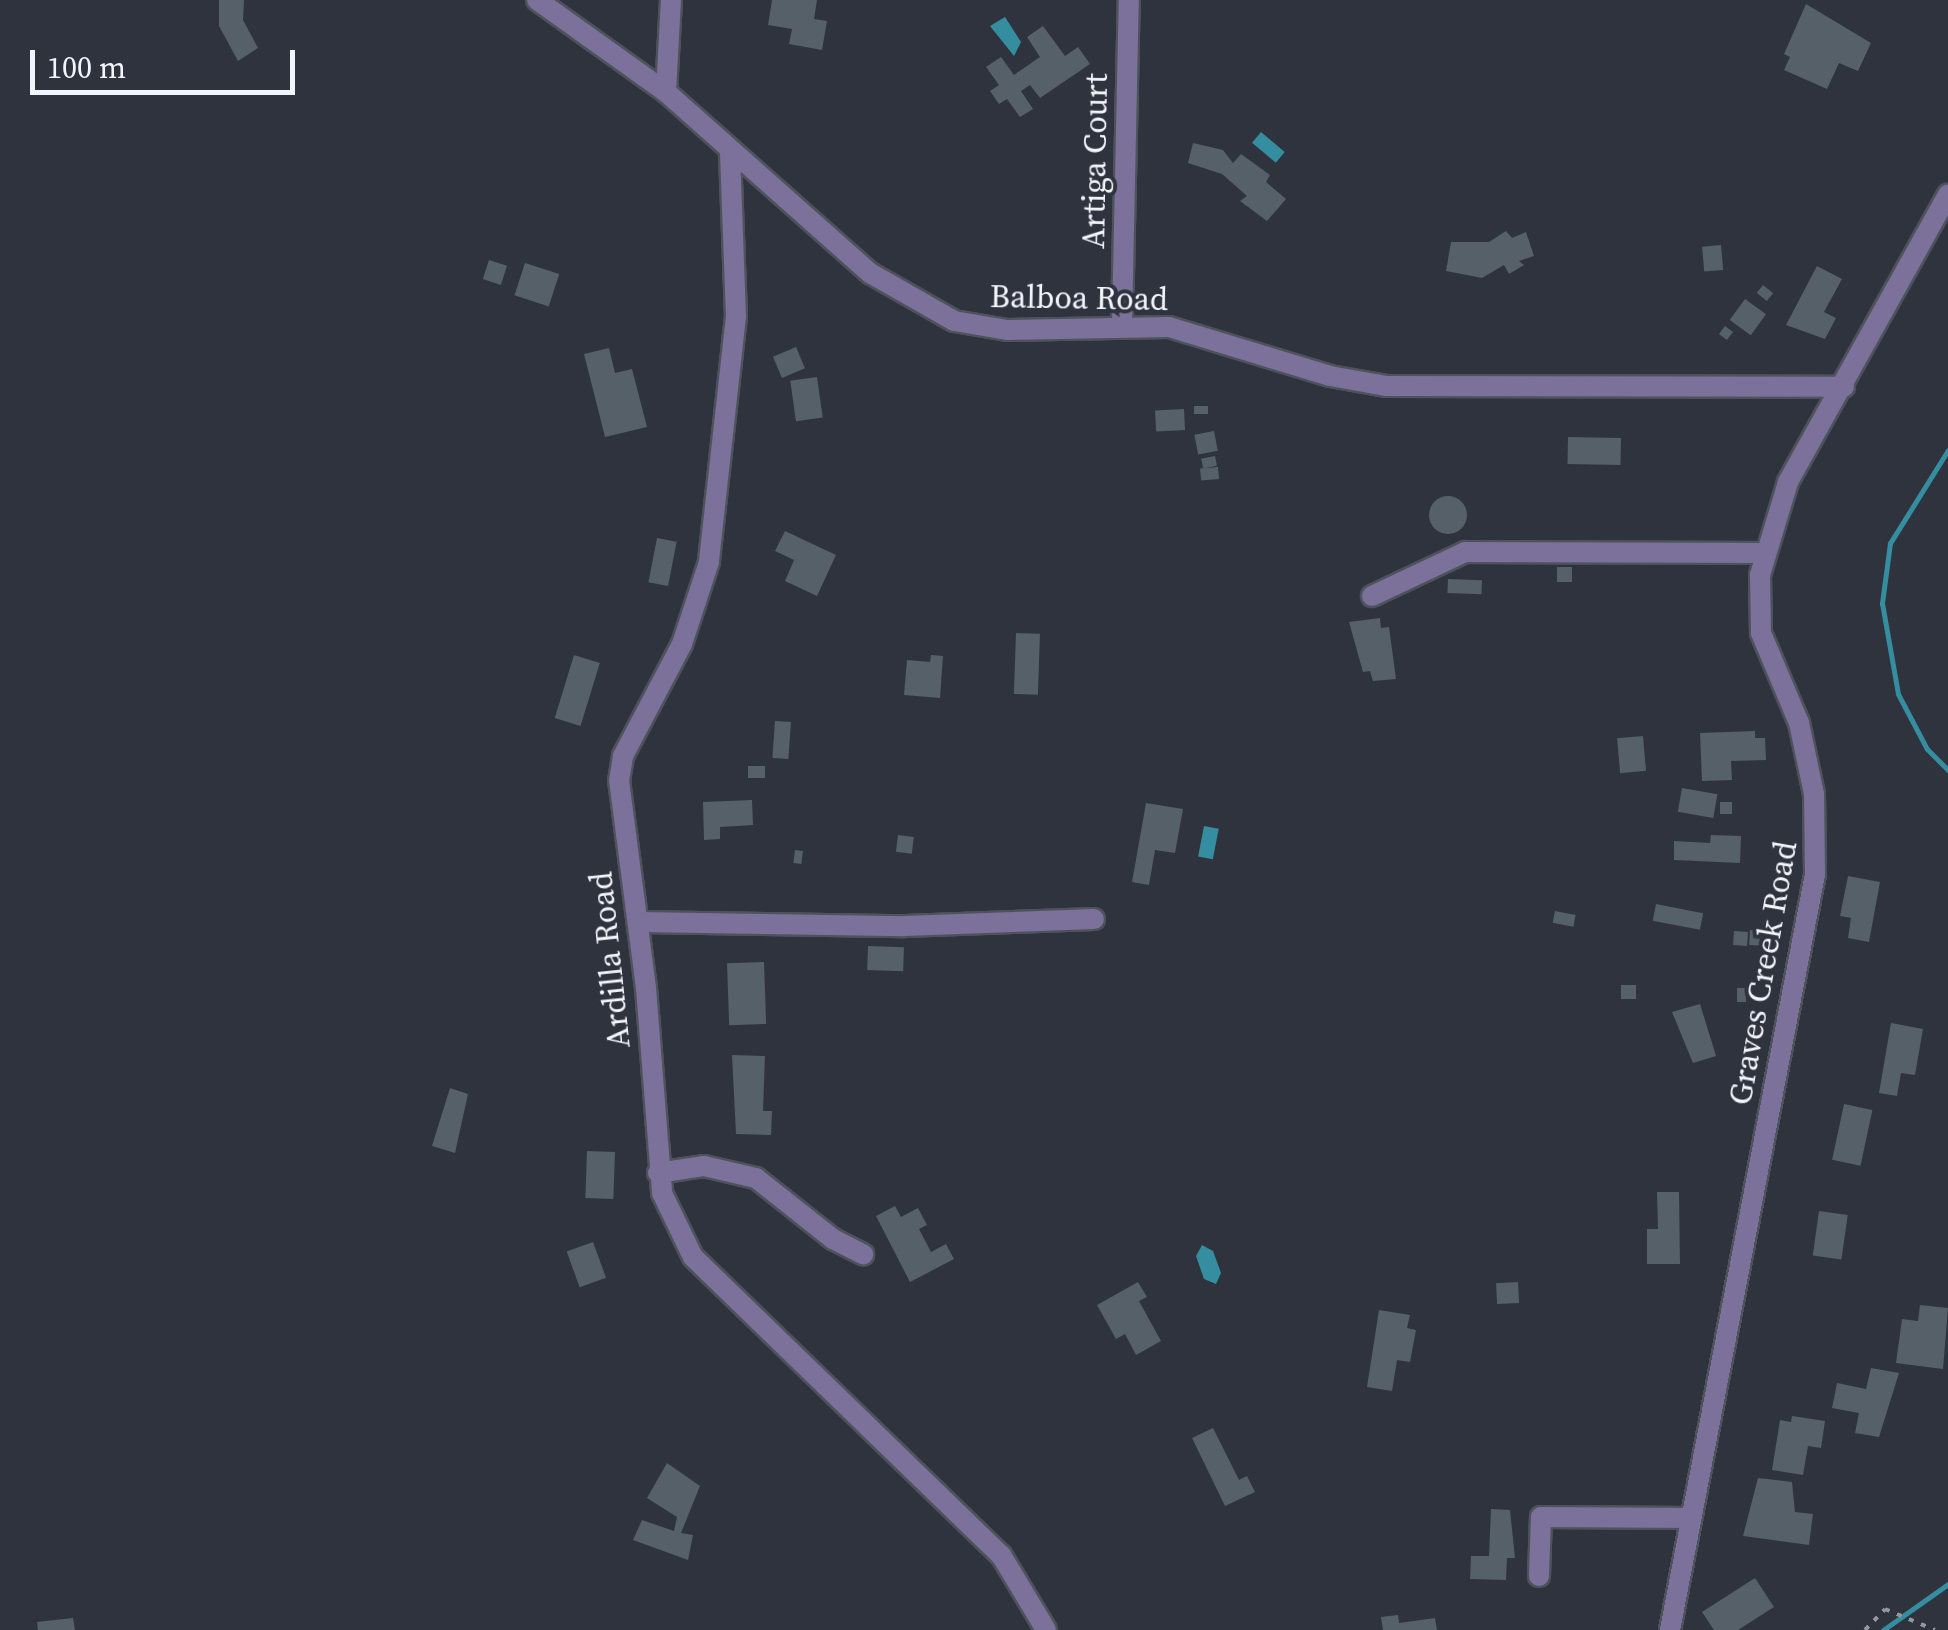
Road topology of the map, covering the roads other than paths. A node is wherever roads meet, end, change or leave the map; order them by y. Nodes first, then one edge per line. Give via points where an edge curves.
1 (537, 0) edge
2 (671, 0) edge
3 (1128, 0) edge
4 (666, 92) junction
5 (730, 154) junction
6 (1948, 194) edge
7 (1122, 323) junction
8 (1844, 387) junction
9 (1765, 553) junction
10 (1372, 596) dead end
11 (1094, 919) dead end
12 (639, 922) junction
13 (658, 1173) junction
14 (863, 1254) dead end
15 (1691, 1518) junction
16 (1539, 1576) dead end
17 (1046, 1630) edge
18 (1670, 1630) edge

1 - 4 street, Balboa Road
2 - 4 street
3 - 7 street, Artiga Court
4 - 5 street, Balboa Road
5 - 7 street, Balboa Road via 870,273 930,312 1007,330
5 - 12 street, Ardilla Road via 736,316 712,546 682,644 623,756 618,780
6 - 8 street, Graves Creek Road
7 - 8 street, Balboa Road via 1190,332 1330,376 1387,386
8 - 9 street, Graves Creek Road via 1788,482
9 - 10 street via 1465,552
9 - 15 street, Graves Creek Road via 1761,633 1808,760 1818,831 1815,874
11 - 12 street via 904,926
12 - 13 street, Ardilla Road
13 - 14 street via 704,1166 756,1178 832,1239
13 - 17 street, Ardilla Road via 666,1207 693,1258 1001,1554
15 - 16 street via 1542,1517
15 - 18 street, Graves Creek Road

